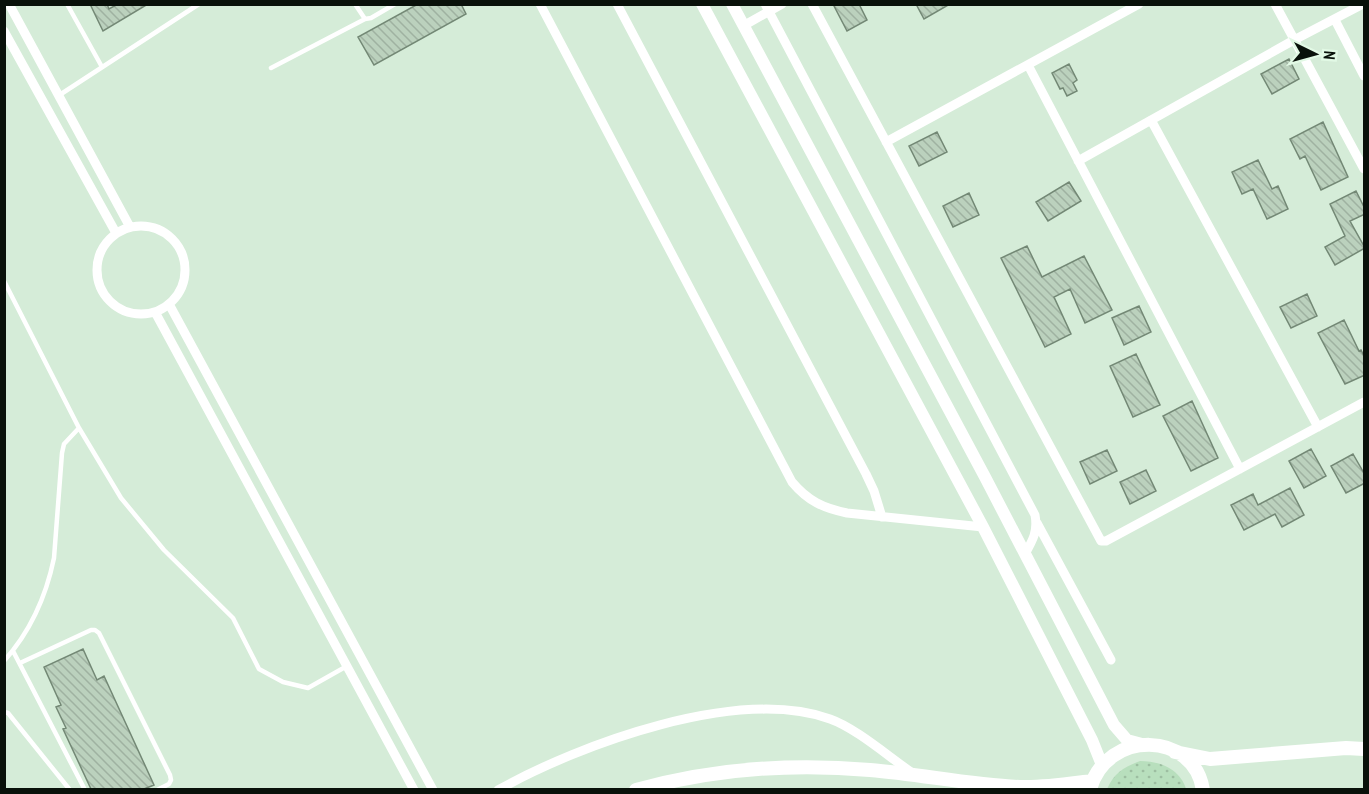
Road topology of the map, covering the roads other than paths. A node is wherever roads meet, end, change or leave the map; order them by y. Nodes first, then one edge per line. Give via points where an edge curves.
1 (9, 4) edge
2 (67, 4) edge
3 (199, 4) edge
4 (355, 4) edge
5 (395, 4) edge
6 (540, 4) edge
7 (617, 4) edge
8 (702, 4) edge
9 (732, 4) edge
10 (782, 4) edge
11 (812, 4) edge
12 (1139, 4) edge
13 (1275, 4) edge
14 (1363, 4) edge
15 (767, 8) edge
16 (365, 19) junction
17 (1335, 20) junction
18 (743, 26) junction
19 (4, 31) edge
20 (1294, 40) junction
21 (1028, 65) junction
22 (102, 67) junction
23 (271, 68) dead end
24 (1365, 76) edge
25 (58, 96) junction
26 (1151, 120) junction
27 (886, 142) junction
28 (1078, 161) junction
29 (1365, 169) edge
30 (130, 227) junction
31 (116, 233) junction
32 (4, 281) edge
33 (169, 304) junction
34 (155, 312) junction
35 (1365, 402) edge
36 (1318, 427) junction
37 (79, 428) junction
38 (1240, 469) junction
39 (882, 517) junction
40 (1037, 523) junction
41 (983, 527) junction
42 (1024, 554) junction
43 (13, 651) junction
44 (1111, 660) dead end
45 (4, 661) edge
46 (20, 663) junction
47 (347, 666) junction
48 (4, 712) edge
49 (1365, 739) edge
50 (1142, 744) junction
51 (1346, 748) junction
52 (1365, 749) edge
53 (1175, 752) junction
54 (1102, 765) junction
55 (916, 776) junction
56 (1091, 785) edge
57 (70, 789) edge
58 (85, 789) edge
59 (157, 789) edge
60 (414, 789) edge
61 (434, 789) edge
62 (498, 789) edge
63 (636, 789) edge
64 (1203, 789) edge

1 - 25 street
2 - 22 lane
3 - 22 lane
4 - 16 lane
5 - 16 lane
6 - 39 street via 792,482 812,502 827,508
7 - 39 street via 866,474
8 - 41 street
9 - 18 street
10 - 15 street
11 - 27 street
12 - 21 street
13 - 20 street
14 - 17 street
15 - 18 street
15 - 40 street
16 - 23 lane
17 - 20 street
17 - 24 street
18 - 42 street
19 - 31 street
20 - 26 street
20 - 29 street
21 - 27 street
21 - 28 street
22 - 25 lane
25 - 30 street
26 - 28 street
26 - 36 street
27 - 38 street via 1101,541
28 - 38 street
30 - 31 street
30 - 33 street via 159,230 180,249 184,278
31 - 34 street via 99,255 97,269 102,290 115,306 128,312
32 - 37 lane
33 - 34 street
33 - 61 street
34 - 47 street
35 - 36 street
36 - 38 street
37 - 43 lane via 64,444 62,453 51,572 28,632
37 - 47 lane via 121,498 156,541 234,618 259,669 283,682 308,688
39 - 41 street
40 - 42 street via 1035,537
40 - 44 street
41 - 54 street
42 - 50 street via 1114,725 1127,740
43 - 45 lane
43 - 46 lane
46 - 58 lane
46 - 59 lane via 96,630 170,776 169,784
47 - 60 street
48 - 57 lane
49 - 51 main road
50 - 53 main road
50 - 54 main road via 1126,748
51 - 52 main road
51 - 53 main road via 1210,759
53 - 64 main road via 1190,763
54 - 56 main road
55 - 56 main road via 1020,788
55 - 62 street via 832,719 805,712 751,710 676,720 618,737
55 - 63 main road via 870,770 777,767 700,775

